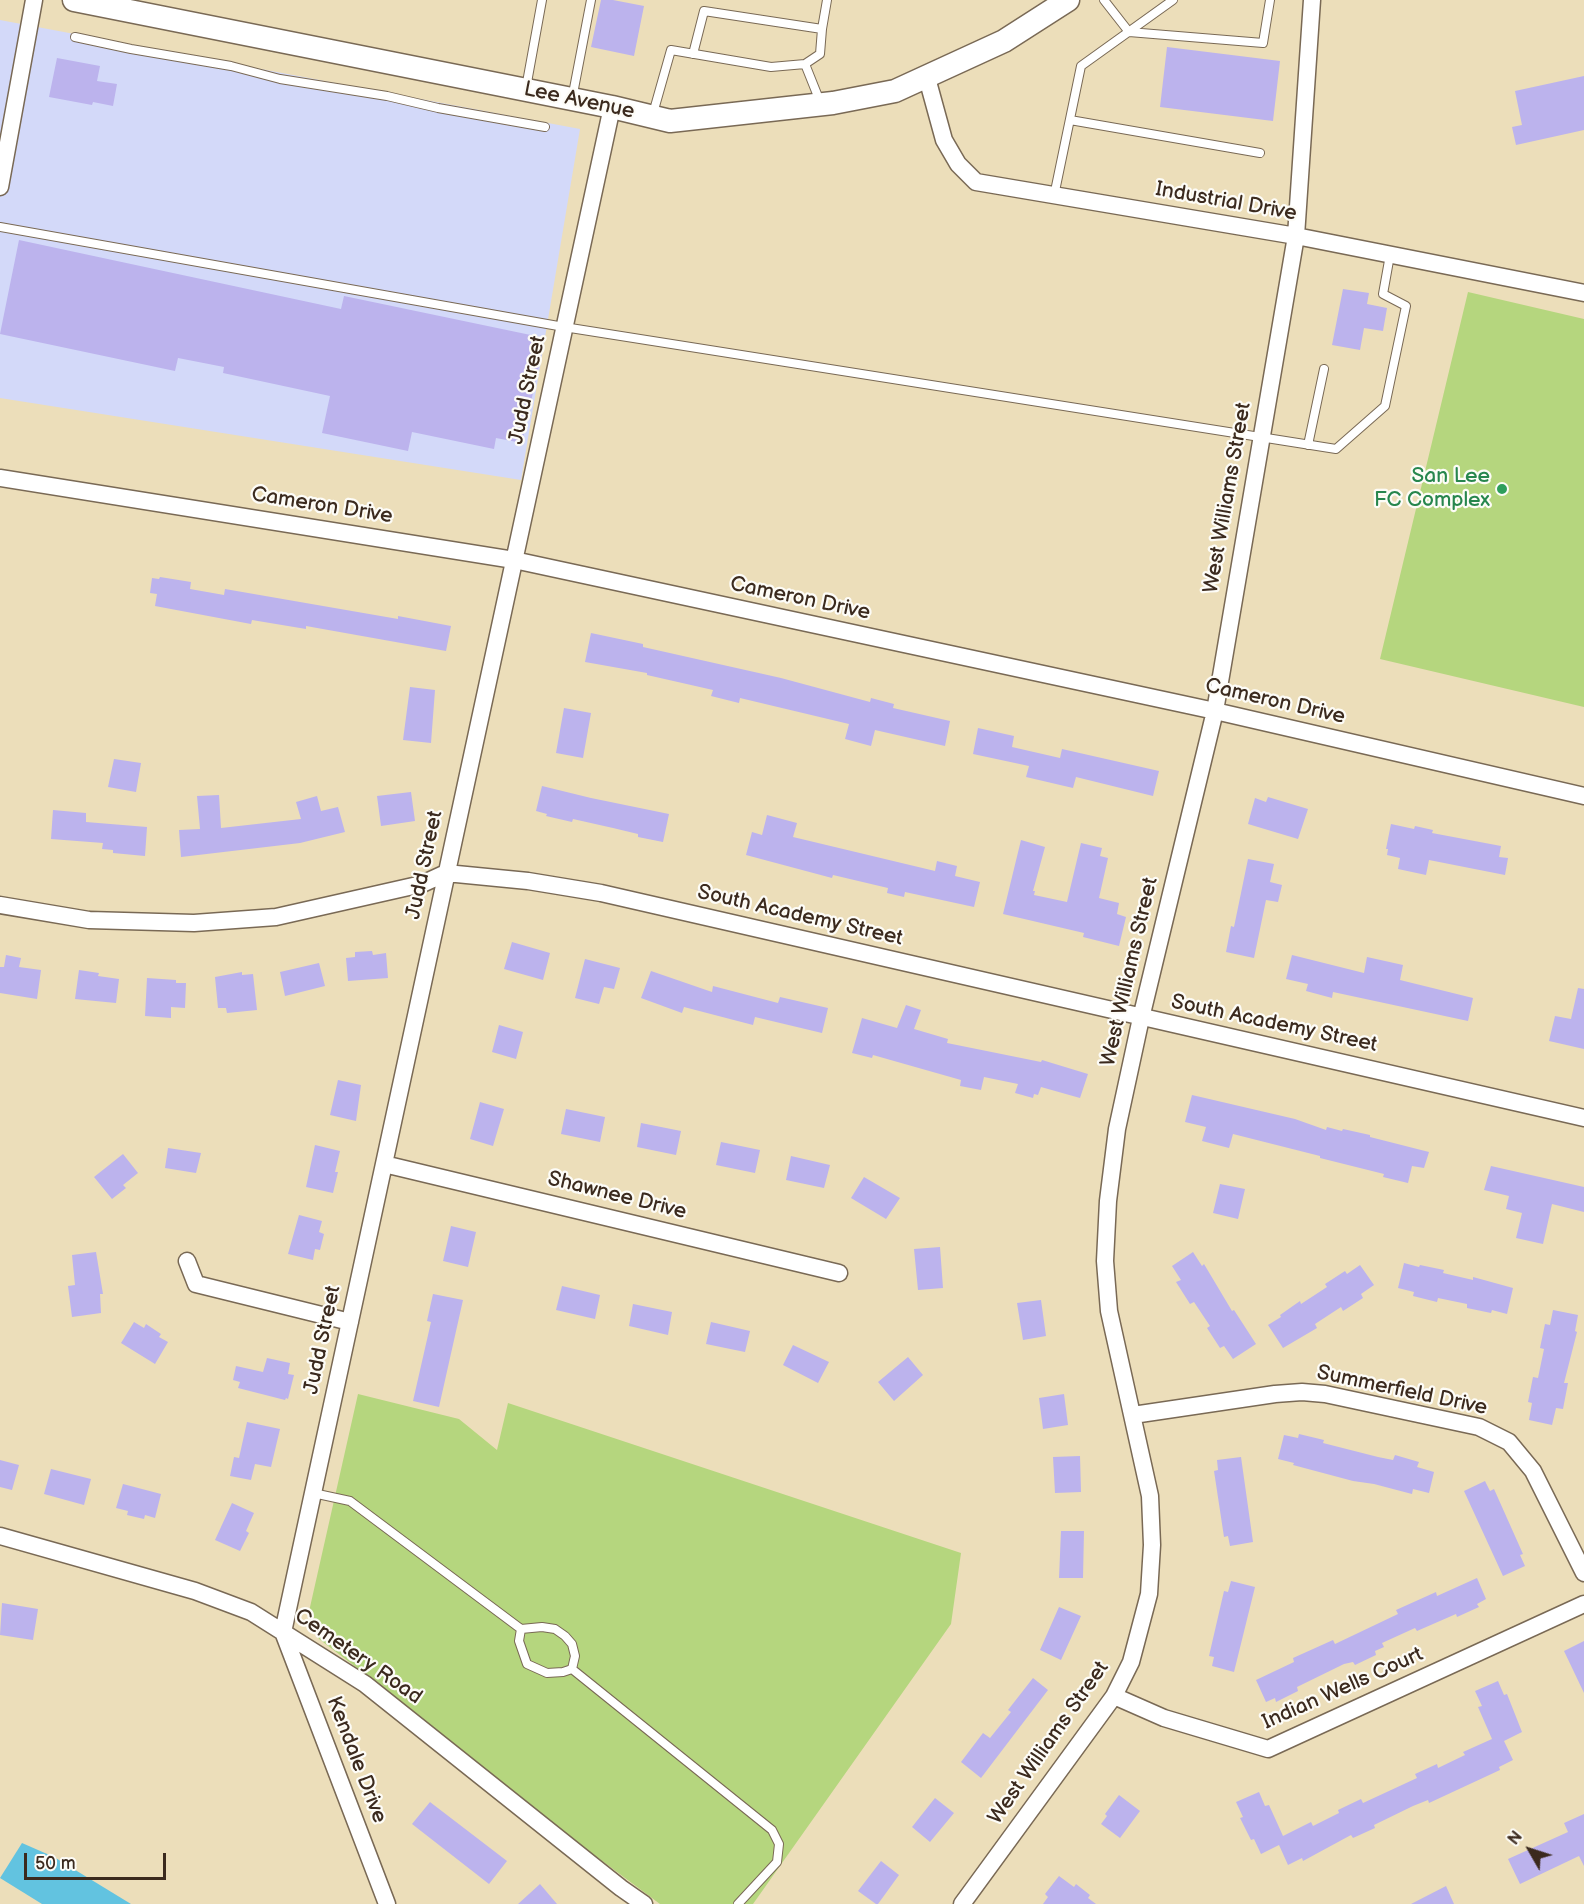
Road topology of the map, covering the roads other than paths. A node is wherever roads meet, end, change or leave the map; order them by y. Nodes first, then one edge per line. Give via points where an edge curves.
1 (34, 0) edge
2 (74, 0) edge
3 (542, 0) edge
4 (591, 0) edge
5 (826, 0) edge
6 (1068, 0) edge
7 (1104, 0) edge
8 (1173, 0) edge
9 (1270, 0) edge
10 (1312, 0) edge
11 (822, 29) junction
12 (1129, 32) junction
13 (75, 37) dead end
14 (693, 54) junction
15 (804, 64) junction
16 (927, 78) junction
17 (526, 90) junction
18 (572, 99) junction
19 (822, 105) junction
20 (612, 107) junction
21 (652, 117) junction
22 (1070, 120) junction
23 (544, 127) dead end
24 (1260, 153) dead end
25 (0, 187) edge
26 (1054, 196) junction
27 (0, 227) edge
28 (1296, 236) junction
29 (1390, 255) junction
30 (1584, 293) edge
31 (564, 327) junction
32 (1324, 369) dead end
33 (1260, 437) junction
34 (1308, 445) junction
35 (0, 478) edge
36 (514, 560) junction
37 (1215, 711) junction
38 (1584, 796) edge
39 (447, 873) junction
40 (0, 904) edge
41 (1141, 1018) junction
42 (1584, 1118) edge
43 (384, 1164) junction
44 (187, 1261) dead end
45 (839, 1273) dead end
46 (350, 1322) junction
47 (1133, 1415) junction
48 (313, 1493) junction
49 (0, 1536) edge
50 (1584, 1573) edge
51 (1584, 1604) edge
52 (521, 1629) junction
53 (283, 1632) junction
54 (572, 1670) junction
55 (1114, 1696) junction
56 (387, 1904) edge
57 (644, 1904) edge
58 (738, 1904) edge
59 (962, 1904) edge

1 - 25 street
2 - 17 street, Lee Avenue
3 - 17 lane
4 - 18 lane
5 - 11 lane
6 - 16 street, Lee Avenue via 1004,41
7 - 12 lane
8 - 12 lane
9 - 12 lane via 1263,43
10 - 28 street, West Williams Street
11 - 14 lane via 704,11
11 - 15 lane via 820,54
12 - 22 lane via 1081,66
13 - 23 lane
14 - 15 lane via 771,68
14 - 21 lane via 671,50
15 - 19 lane
16 - 19 street, Lee Avenue via 895,91
16 - 26 street, Industrial Drive via 944,140 958,164 976,182
17 - 18 street, Lee Avenue
18 - 20 street, Lee Avenue
19 - 21 street, Lee Avenue via 670,122
20 - 21 street, Lee Avenue
20 - 31 street, Judd Street
22 - 24 lane
22 - 26 lane
26 - 28 street, Industrial Drive
27 - 31 lane
28 - 29 street, Industrial Drive
28 - 33 street, West Williams Street
29 - 30 street, Industrial Drive
29 - 34 lane via 1383,294 1406,306 1384,406 1336,449
31 - 33 lane
31 - 36 street, Judd Street
32 - 34 lane
33 - 34 lane
33 - 37 street, West Williams Street
35 - 36 street, Cameron Drive
36 - 37 street, Cameron Drive
36 - 39 street, Judd Street
37 - 38 street, Cameron Drive
37 - 41 street, West Williams Street
39 - 40 street, South Academy Street via 422,884 276,917 194,923 89,920
39 - 41 street, South Academy Street via 601,893
39 - 43 street, Judd Street
41 - 42 street, South Academy Street
41 - 47 street, West Williams Street via 1118,1129 1105,1261 1109,1311
43 - 45 street, Shawnee Drive
43 - 46 street, Judd Street
44 - 46 street via 196,1284
46 - 48 street, Judd Street
47 - 50 street, Summerfield Drive via 1302,1392 1479,1427 1509,1442 1533,1471
47 - 55 street, West Williams Street via 1150,1496 1149,1594 1131,1662
48 - 52 lane via 350,1501
48 - 53 street, Judd Street
49 - 53 street, Cemetery Road via 195,1591 251,1612
51 - 55 street, Indian Wells Court via 1268,1749 1164,1718
52 - 54 lane via 519,1641 527,1664 548,1673
52 - 54 lane via 555,1629 566,1636 575,1656
53 - 56 street, Kendale Drive
53 - 57 street, Cemetery Road via 365,1684
54 - 58 lane via 772,1830 779,1844 777,1862
55 - 59 street, West Williams Street

